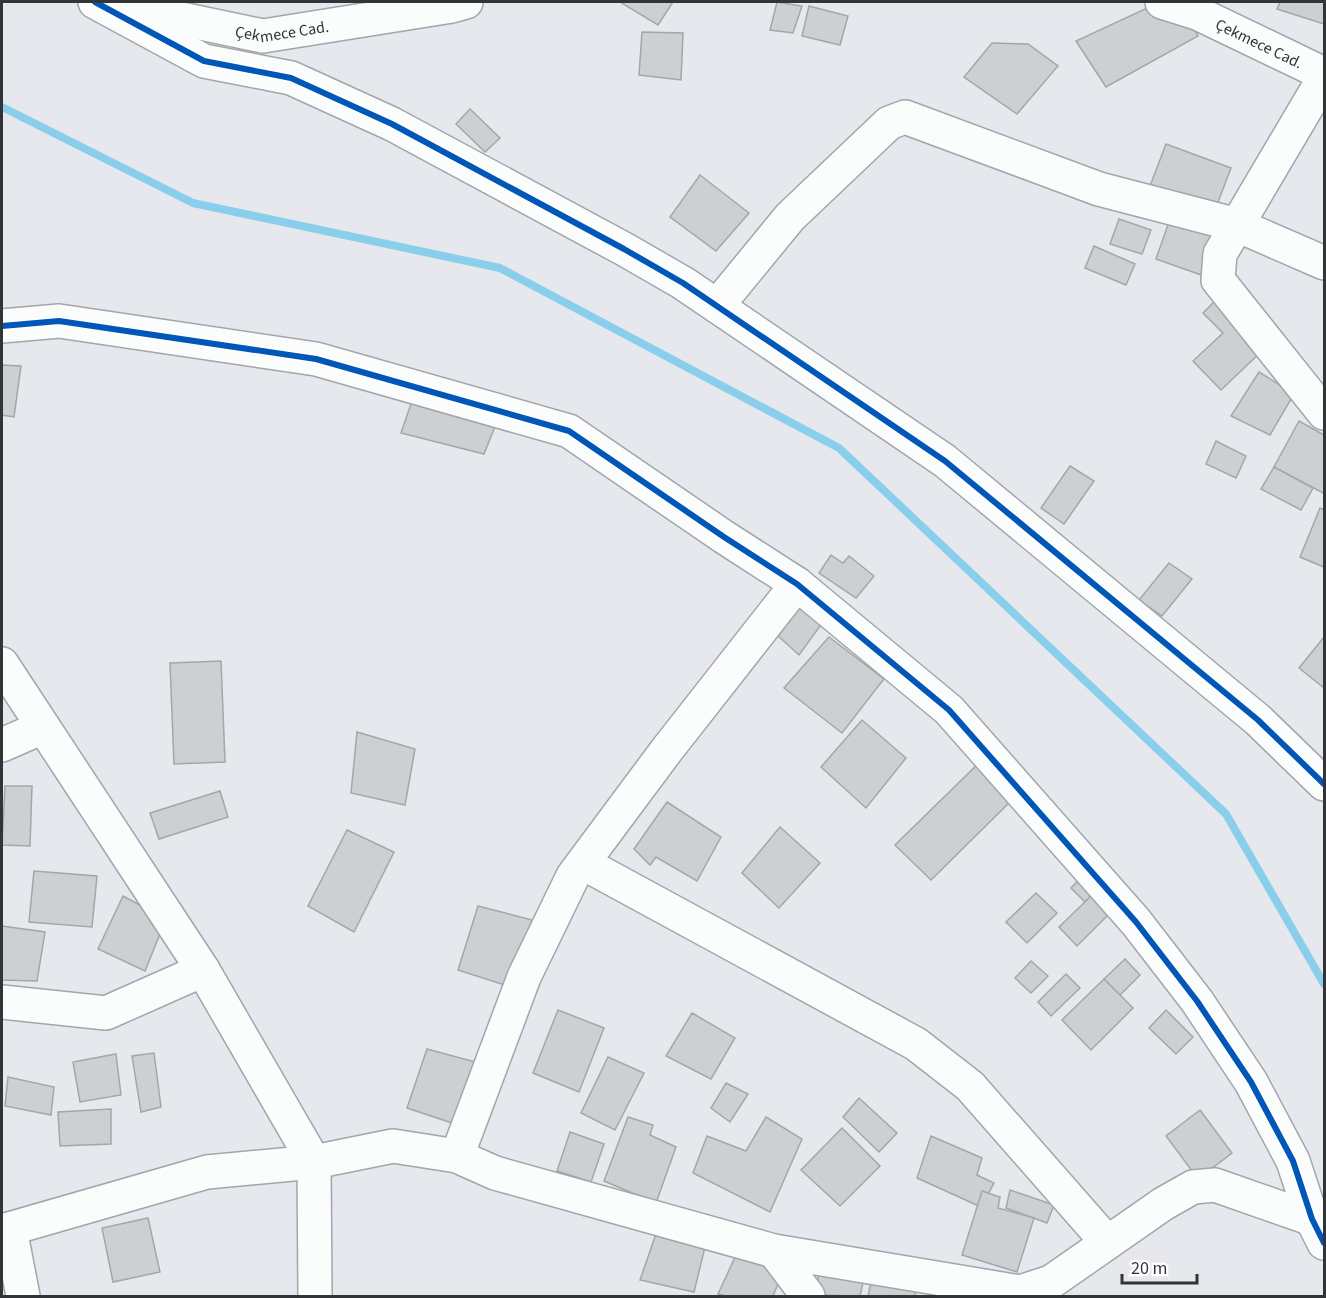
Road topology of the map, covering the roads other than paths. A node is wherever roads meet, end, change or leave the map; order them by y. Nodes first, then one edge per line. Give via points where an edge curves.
1 (97, 2) edge
2 (466, 2) edge
3 (1162, 2) edge
4 (1324, 76) edge
5 (1237, 225) junction
6 (1324, 263) edge
7 (717, 306) junction
8 (2, 326) edge
9 (1324, 413) edge
10 (797, 584) junction
11 (2, 664) edge
12 (43, 727) junction
13 (2, 745) edge
14 (1324, 784) edge
15 (583, 863) junction
16 (202, 970) junction
17 (2, 1002) edge
18 (457, 1156) junction
19 (314, 1162) junction
20 (6, 1230) edge
21 (1318, 1231) edge
22 (1107, 1242) junction
23 (774, 1251) junction
24 (22, 1296) edge
25 (315, 1296) edge
26 (808, 1296) edge

1 - 2 street, Çekmece Cad. via 263,36
1 - 7 street via 204,61 291,78 392,124 624,249
3 - 4 street, Çekmece Cad. via 1197,13
4 - 5 street
5 - 6 street
5 - 7 street via 1099,189 905,117 888,123 790,217
5 - 9 street via 1220,254 1218,279
7 - 14 street via 945,461 1258,720
8 - 10 street via 59,321 316,359 569,431
10 - 15 street
10 - 21 street via 949,710 1136,922 1251,1082 1293,1161
11 - 12 street
12 - 13 street
12 - 16 street
15 - 18 street via 524,977
15 - 22 street via 916,1044 970,1086
16 - 17 street via 106,1013
16 - 19 street
18 - 19 street via 393,1146
18 - 23 street via 495,1173
19 - 20 street via 207,1172
19 - 25 street
20 - 24 street
21 - 22 street via 1215,1185 1192,1187
22 - 23 street via 1051,1282 1020,1292
23 - 26 street

